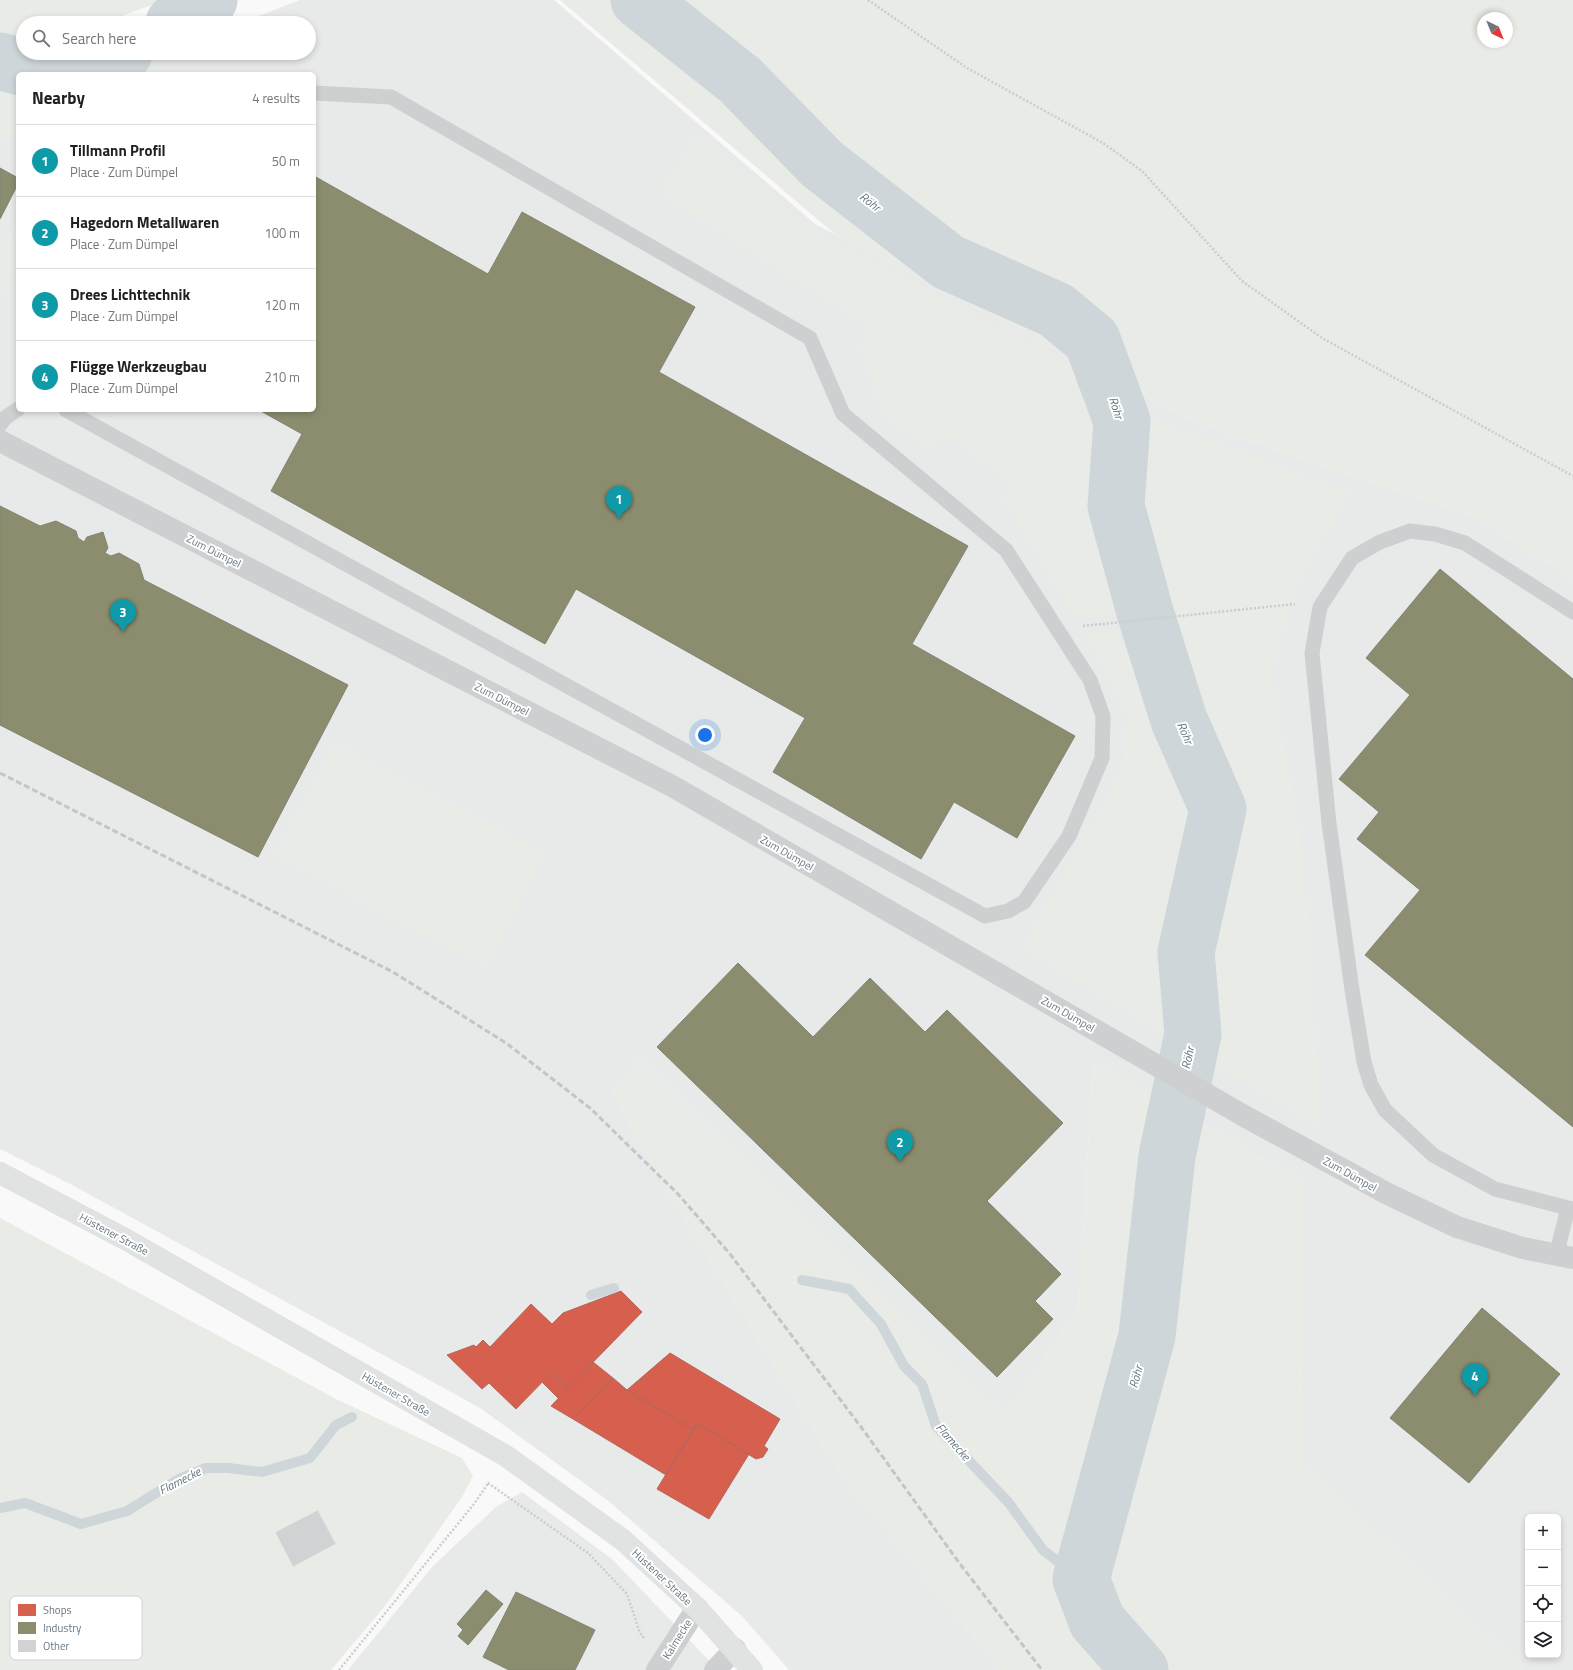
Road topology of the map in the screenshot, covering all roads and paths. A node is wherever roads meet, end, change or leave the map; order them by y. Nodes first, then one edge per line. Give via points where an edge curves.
1 (868, 0) edge
2 (316, 93) edge
3 (16, 410) edge
4 (70, 412) edge
5 (0, 425) edge
6 (0, 441) edge
7 (1573, 476) edge
8 (1324, 601) junction
9 (1573, 612) edge
10 (1084, 626) dead end
11 (0, 1173) edge
12 (1570, 1209) edge
13 (1564, 1257) edge
14 (506, 1456) junction
15 (488, 1483) junction
16 (696, 1608) junction
17 (735, 1649) junction
18 (661, 1664) edge
19 (339, 1670) edge
20 (715, 1670) edge
21 (752, 1670) edge

1 - 7 path via 968,68 1103,143 1142,171 1242,281 1322,338
2 - 4 lane via 391,96 810,338 843,414 1006,550 1090,680 1103,716 1102,758 1069,836 1024,902 1008,911 985,916
3 - 5 lane
6 - 13 street, Zum Dümpel via 672,786 1246,1117 1386,1193 1457,1227
8 - 9 lane via 1352,558 1380,542 1410,531 1435,534 1465,543
8 - 10 path
8 - 12 lane via 1320,607 1312,653 1329,823 1352,990 1364,1062 1371,1085 1385,1110 1433,1155 1495,1189
11 - 14 main road, Hüstener Straße via 125,1239
12 - 13 lane
14 - 15 path
14 - 16 main road, Hüstener Straße via 623,1540
15 - 18 path via 588,1553 627,1594 640,1634
15 - 19 path via 474,1504
16 - 17 main road, Hüstener Straße
16 - 18 street, Kalmecke
17 - 20 street
17 - 21 main road, Hüstener Straße

